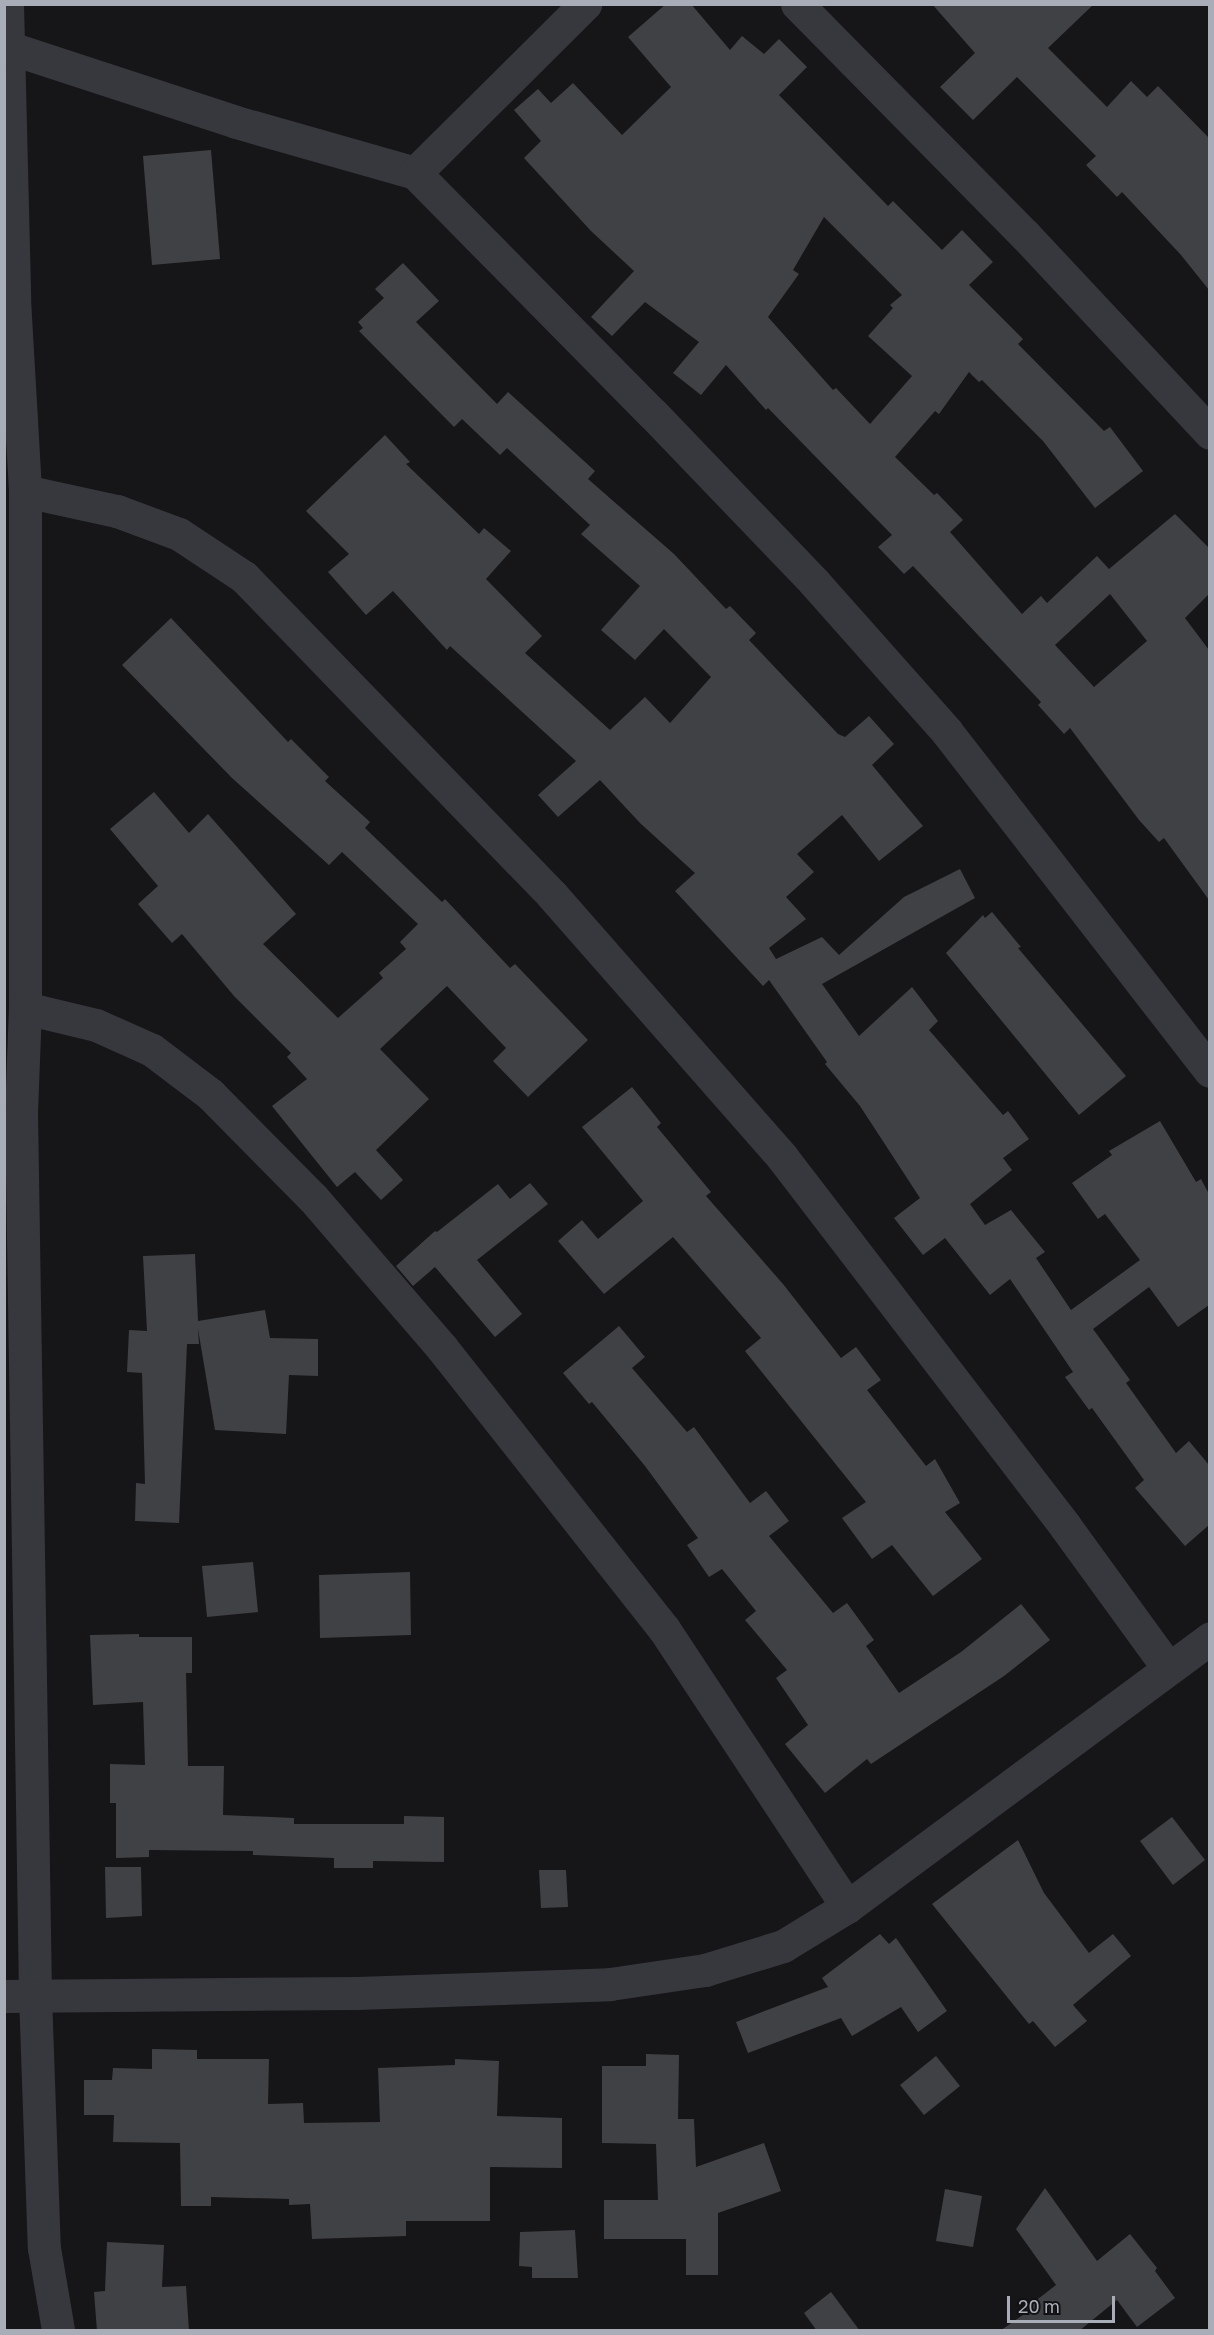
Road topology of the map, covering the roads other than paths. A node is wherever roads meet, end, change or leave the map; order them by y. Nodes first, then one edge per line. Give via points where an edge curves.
1 (6, 4) edge
2 (585, 4) edge
3 (797, 4) edge
4 (7, 47) junction
5 (415, 173) junction
6 (1209, 433) edge
7 (25, 491) junction
8 (25, 1008) junction
9 (1209, 1071) edge
10 (13, 1112) edge
11 (1209, 1638) edge
12 (1168, 1668) junction
13 (847, 1907) junction
14 (20, 1995) edge
15 (58, 2331) edge

1 - 4 street
2 - 5 street
3 - 6 street via 1025,235
4 - 5 street via 236,122
4 - 7 street via 14,299
5 - 9 street via 653,414 837,608 947,732
7 - 8 street
7 - 12 street via 117,511 179,534 253,586 552,895 782,1157 1065,1526
8 - 10 street
8 - 13 street via 96,1025 152,1050 210,1094 314,1198 441,1348 664,1629
10 - 14 street
11 - 12 street
12 - 13 street
13 - 14 street via 783,1946 705,1970 610,1984 357,1993
14 - 15 street via 44,2248

